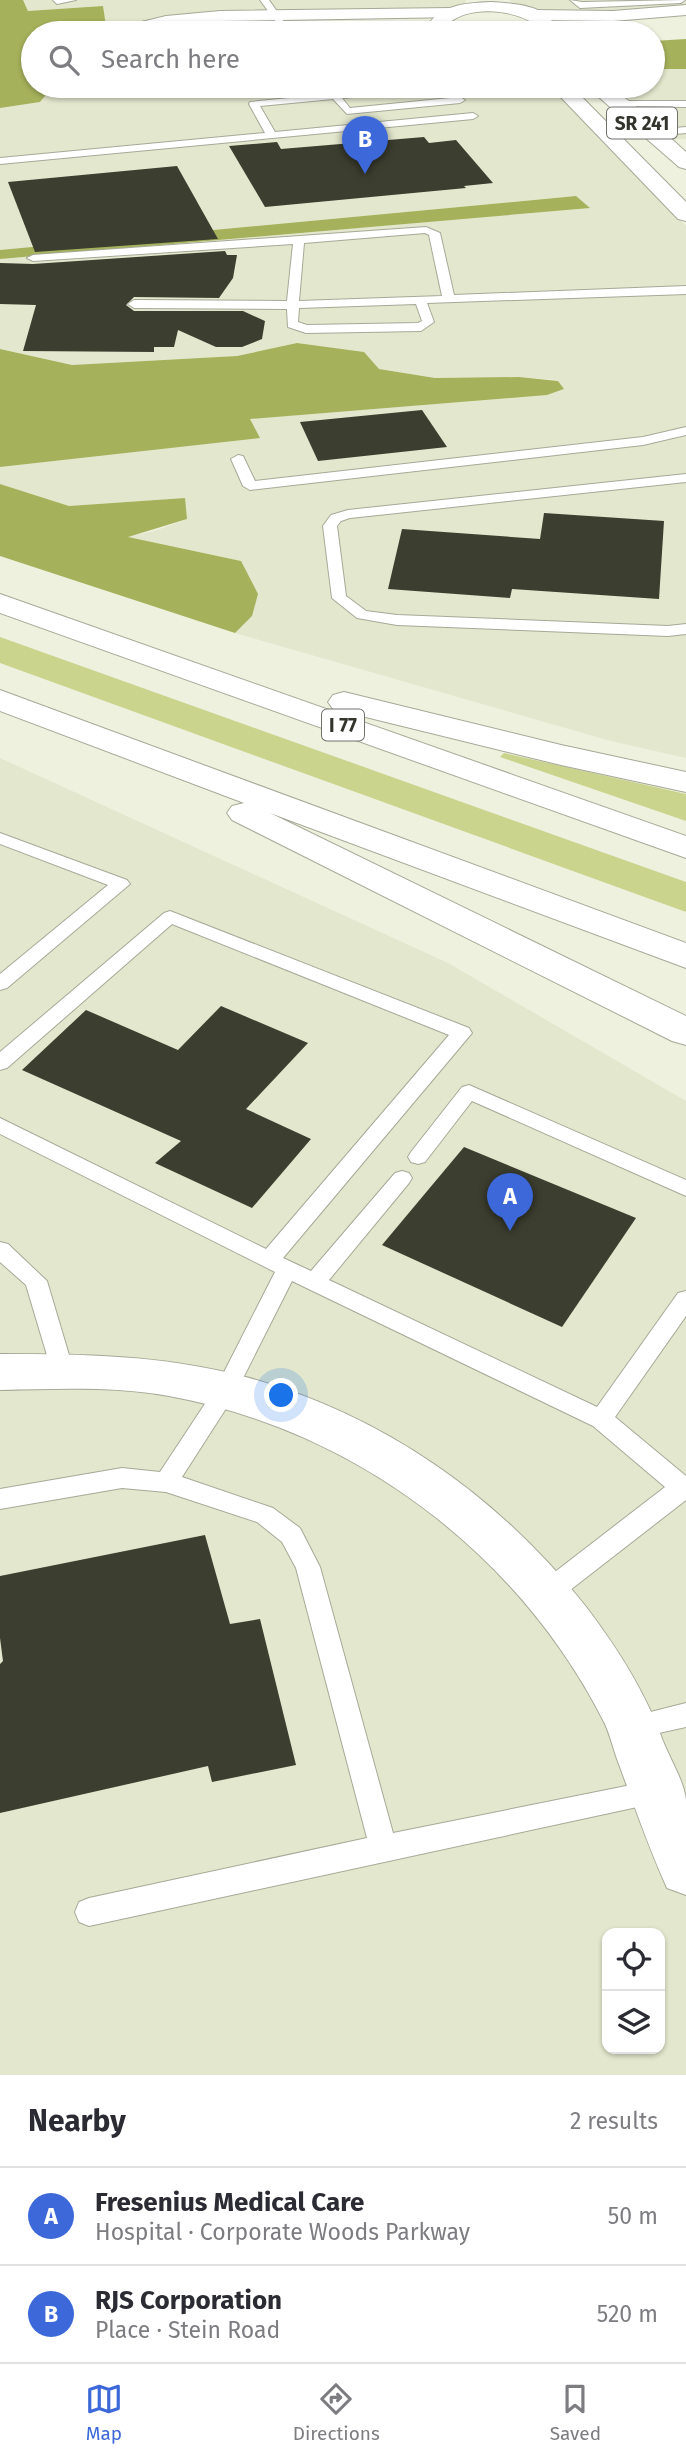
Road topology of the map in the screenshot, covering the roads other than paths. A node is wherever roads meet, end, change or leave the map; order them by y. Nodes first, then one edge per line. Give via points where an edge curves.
1 (72, 0) edge
2 (509, 0) edge
3 (574, 0) edge
4 (681, 0) edge
5 (57, 1) edge
6 (269, 7) edge
7 (686, 10) edge
8 (453, 17) edge
9 (166, 21) edge
10 (530, 21) edge
11 (533, 21) edge
12 (560, 21) edge
13 (316, 98) edge
14 (338, 98) edge
15 (572, 98) edge
16 (613, 98) edge
17 (460, 100) joint
18 (622, 104) junction
19 (686, 104) edge
20 (347, 111) junction
21 (358, 128) junction
22 (686, 130) edge
23 (653, 133) junction
24 (273, 136) junction
25 (0, 161) edge
26 (686, 163) edge
27 (686, 214) edge
28 (299, 240) junction
29 (33, 258) dead end
30 (686, 290) edge
31 (449, 300) junction
32 (421, 302) junction
33 (134, 304) dead end
34 (293, 305) junction
35 (686, 431) edge
36 (239, 459) dead end
37 (686, 478) edge
38 (0, 603) edge
39 (686, 629) edge
40 (125, 646) junction
41 (0, 700) edge
42 (140, 752) junction
43 (686, 782) edge
44 (0, 838) edge
45 (686, 848) edge
46 (686, 956) edge
47 (0, 984) edge
48 (686, 1032) edge
49 (0, 1063) edge
50 (0, 1125) edge
51 (418, 1157) dead end
52 (402, 1178) dead end
53 (686, 1189) edge
54 (0, 1250) edge
55 (277, 1265) junction
56 (314, 1282) junction
57 (686, 1299) edge
58 (63, 1371) junction
59 (0, 1372) edge
60 (226, 1390) junction
61 (601, 1419) junction
62 (166, 1482) junction
63 (684, 1488) edge
64 (0, 1499) edge
65 (547, 1593) junction
66 (686, 1715) edge
67 (631, 1727) junction
68 (657, 1792) junction
69 (383, 1848) junction
70 (686, 1869) edge
71 (89, 1912) dead end

1 - 5 lane
2 - 11 main road
3 - 4 lane via 580,5
6 - 8 main road via 409,21
6 - 9 main road
7 - 12 main road
8 - 10 main road via 496,8
13 - 24 lane via 254,104
14 - 20 lane
15 - 27 main road
16 - 18 main road, SR 241
17 - 20 lane
17 - 21 lane via 474,116
18 - 19 lane
18 - 23 main road, SR 241
20 - 21 lane
21 - 24 lane
22 - 23 lane
23 - 26 main road, SR 241
24 - 25 lane
28 - 29 lane
28 - 31 lane via 434,233
28 - 34 lane
30 - 31 lane
31 - 32 lane
32 - 34 lane
32 - 34 lane via 428,324 416,328 306,329 292,324
33 - 34 lane
35 - 36 lane via 643,441 250,486
37 - 39 lane via 348,514 330,526 339,598 362,615
38 - 40 main road, I 77
40 - 43 main road
40 - 45 main road, I 77
41 - 42 main road
42 - 46 main road
42 - 48 main road via 275,829
44 - 47 lane via 121,884
49 - 55 lane via 170,917 462,1033
50 - 55 lane
51 - 53 lane via 469,1092
52 - 56 lane
54 - 58 lane via 36,1281
55 - 56 lane
55 - 60 lane
56 - 61 lane
57 - 61 lane
58 - 59 main road
58 - 60 main road via 168,1378
60 - 62 lane
60 - 65 main road via 291,1410 341,1432 412,1472 475,1519
61 - 63 lane
62 - 64 lane via 122,1478
62 - 69 lane via 265,1515 291,1535 309,1567
63 - 65 lane
65 - 67 main road via 584,1640
66 - 67 lane
67 - 68 main road
68 - 69 lane
68 - 70 main road
69 - 71 lane

